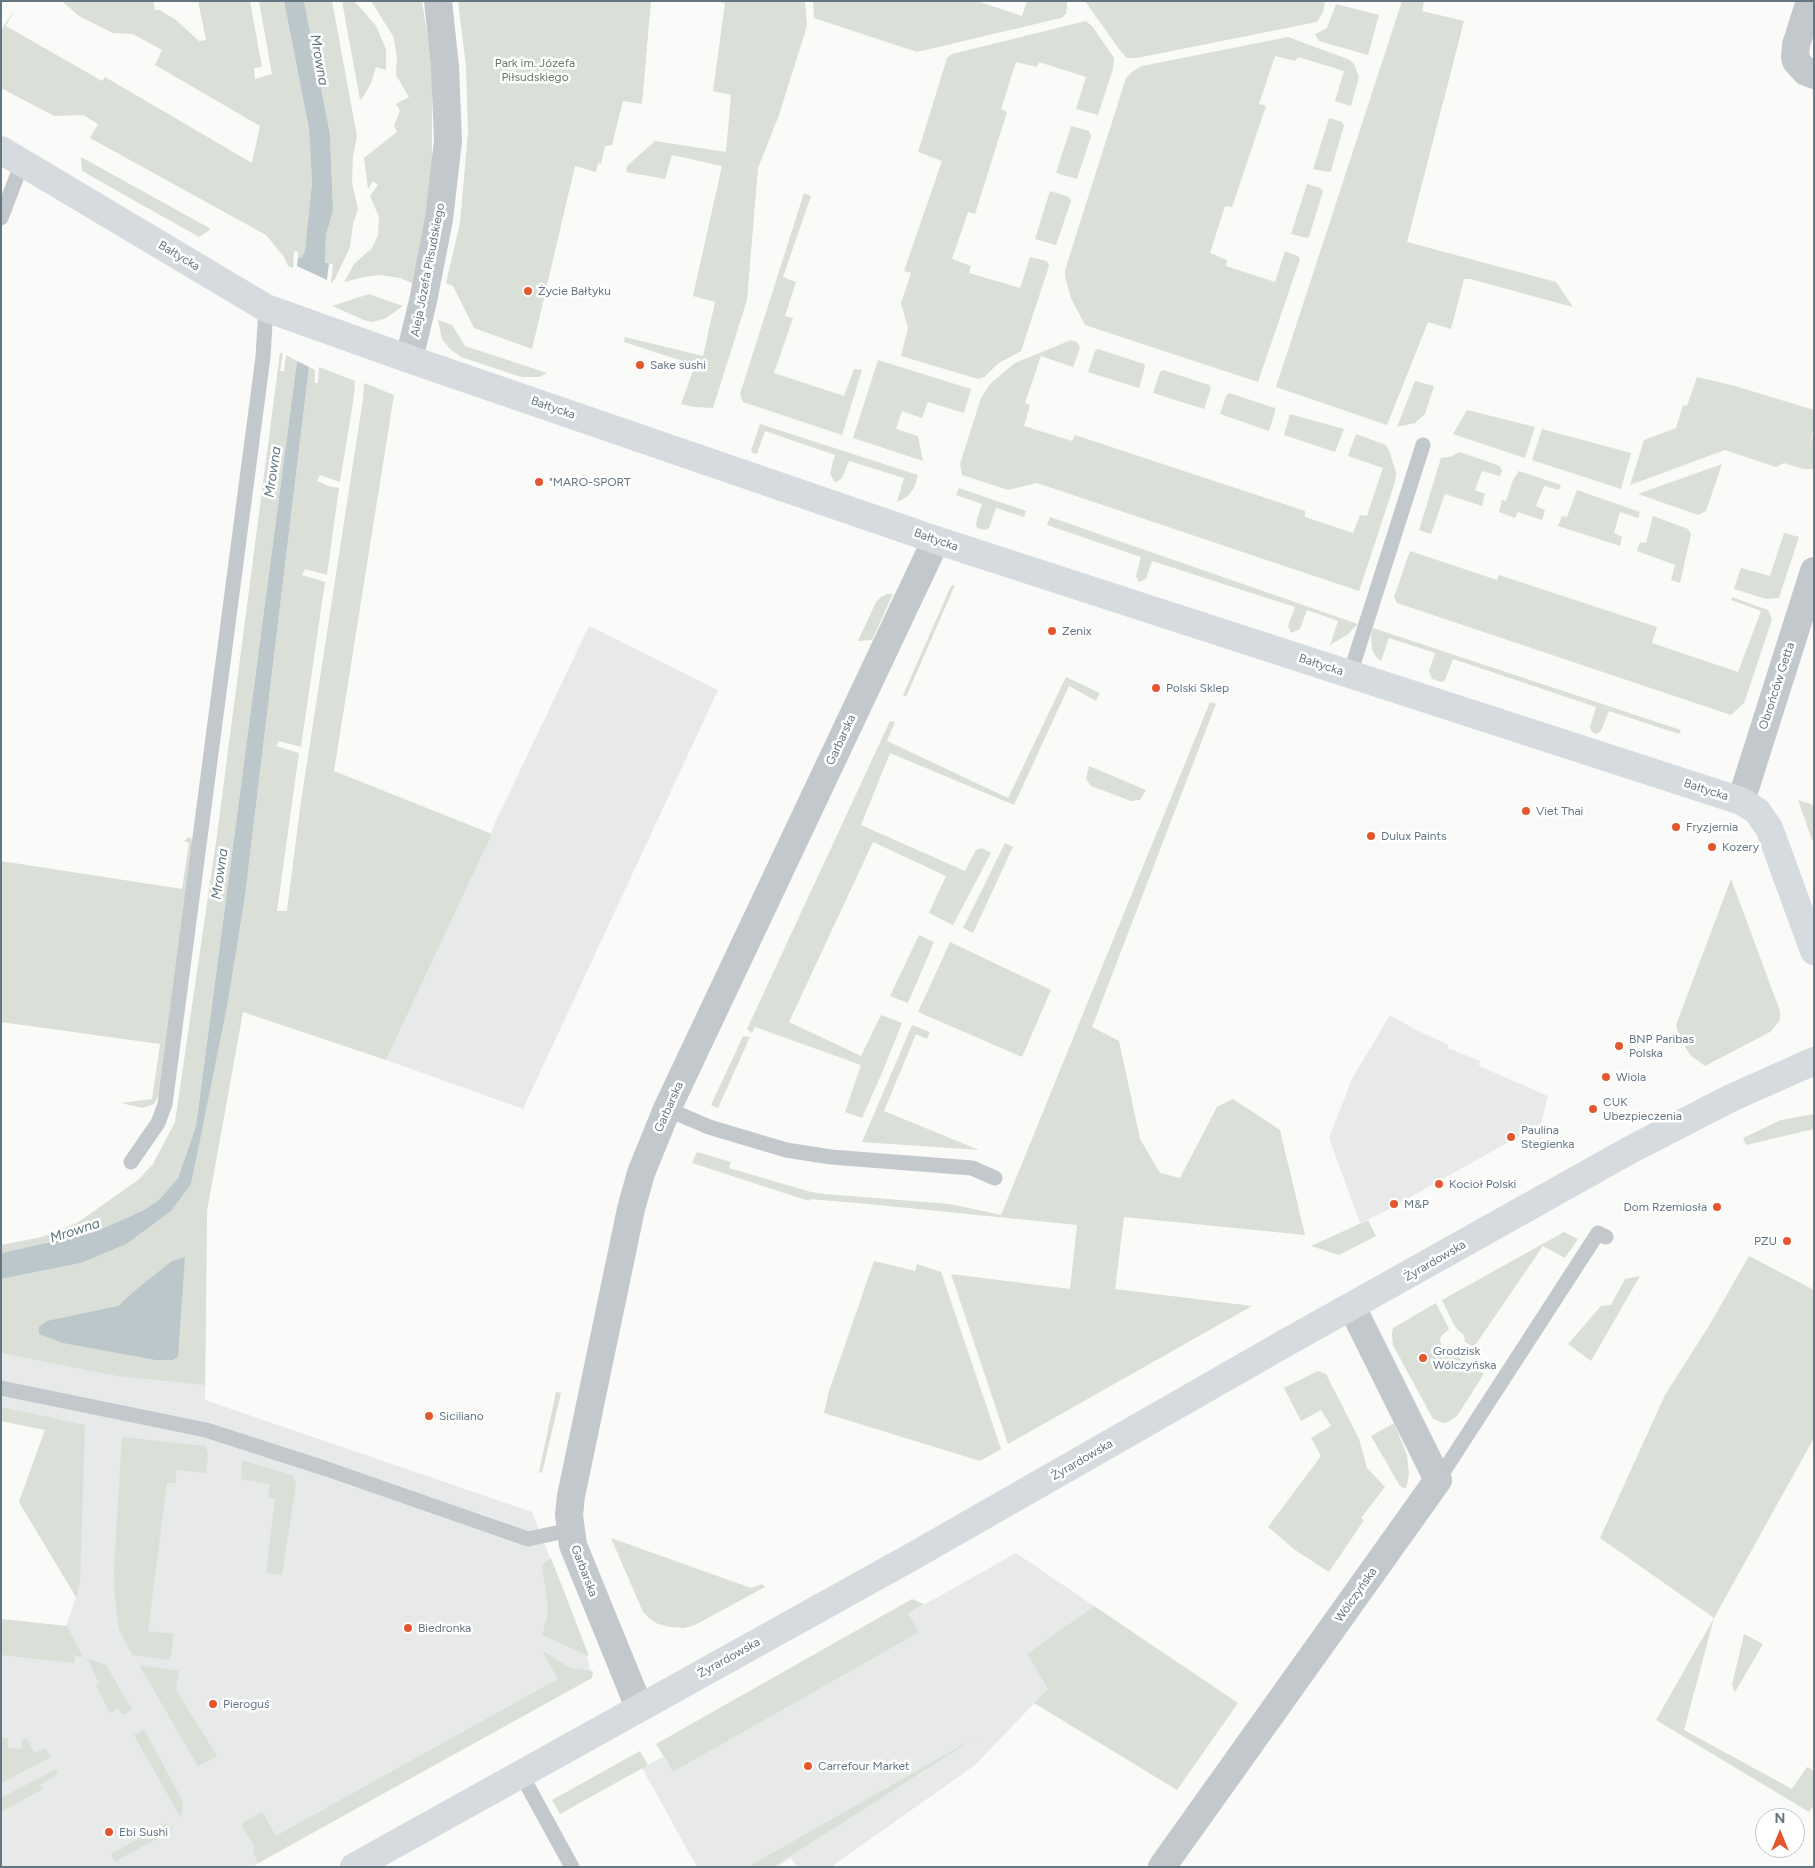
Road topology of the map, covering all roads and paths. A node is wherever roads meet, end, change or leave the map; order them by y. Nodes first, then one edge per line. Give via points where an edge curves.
1 (438, 1) edge
2 (1810, 1) edge
3 (1814, 75) edge
4 (7, 157) edge
5 (1, 218) edge
6 (266, 308) junction
7 (409, 359) junction
8 (1423, 445) dead end
9 (936, 540) junction
10 (1814, 572) edge
11 (1350, 674) junction
12 (1741, 801) junction
13 (1814, 951) edge
14 (1814, 1061) edge
15 (667, 1108) junction
16 (131, 1162) dead end
17 (995, 1178) dead end
18 (1606, 1237) dead end
19 (1352, 1307) junction
20 (1, 1388) edge
21 (1438, 1480) junction
22 (570, 1530) junction
23 (639, 1707) junction
24 (521, 1774) junction
25 (354, 1867) edge
26 (572, 1867) edge
27 (1162, 1867) edge

1 - 7 street, Aleja Józefa Piłsudskiego via 448,141 440,219
2 - 3 street via 1795,57 1806,72
4 - 5 lane
4 - 6 street, Bałtycka
6 - 7 street, Bałtycka
6 - 16 lane via 262,367 165,1104 158,1122
7 - 9 street, Bałtycka
8 - 11 lane
9 - 11 street, Bałtycka
9 - 15 street, Garbarska
10 - 12 street, Obrońców Getta
11 - 12 street, Bałtycka
12 - 13 street, Bałtycka via 1757,811 1769,828
14 - 19 street, Żyrardowska via 1645,1142
15 - 17 lane via 709,1127 786,1150 831,1157 972,1168
15 - 22 street, Garbarska via 641,1173 631,1209 571,1496
18 - 21 lane via 1598,1233
19 - 21 street
19 - 23 street, Żyrardowska
20 - 22 lane via 206,1430 528,1539
21 - 27 street, Wólczyńska
22 - 23 street, Garbarska via 579,1561
23 - 24 street, Żyrardowska
24 - 25 street, Żyrardowska
24 - 26 lane

